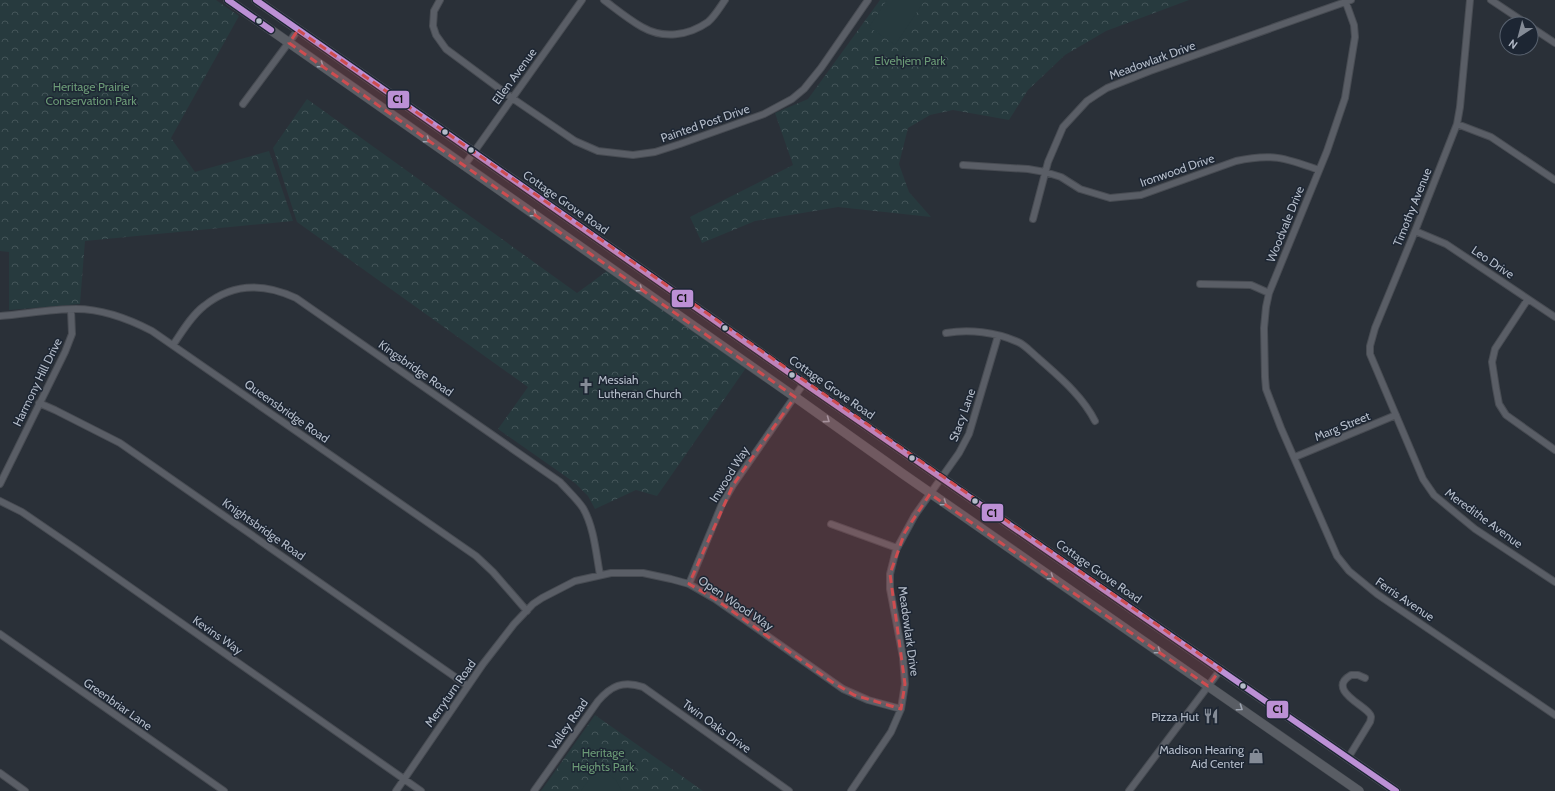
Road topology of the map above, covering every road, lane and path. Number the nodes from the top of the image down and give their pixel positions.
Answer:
1 (228, 0) edge
2 (256, 0) edge
3 (440, 0) edge
4 (582, 0) edge
5 (604, 0) edge
6 (725, 0) edge
7 (868, 0) edge
8 (1470, 0) edge
9 (1491, 0) edge
10 (1347, 1) edge
11 (1515, 16) edge
12 (298, 30) junction
13 (1539, 32) edge
14 (289, 43) junction
15 (1555, 43) edge
16 (512, 98) junction
17 (243, 104) dead end
18 (1457, 124) junction
19 (474, 152) junction
20 (963, 165) dead end
21 (464, 166) junction
22 (1319, 170) junction
23 (1045, 172) junction
24 (1555, 180) edge
25 (1033, 219) dead end
26 (1415, 231) junction
27 (1200, 284) dead end
28 (1269, 293) junction
29 (1528, 299) junction
30 (71, 310) junction
31 (0, 316) edge
32 (1555, 317) edge
33 (946, 333) dead end
34 (998, 336) junction
35 (174, 345) junction
36 (804, 384) junction
37 (795, 397) junction
38 (39, 403) junction
39 (1396, 415) junction
40 (1095, 420) dead end
41 (1555, 450) edge
42 (1295, 457) junction
43 (942, 478) junction
44 (0, 484) edge
45 (930, 494) junction
46 (0, 501) edge
47 (831, 524) dead end
48 (897, 548) junction
49 (600, 575) junction
50 (1555, 582) edge
51 (689, 584) junction
52 (527, 611) junction
53 (0, 634) edge
54 (1221, 670) junction
55 (1365, 678) dead end
56 (630, 684) joint
57 (468, 686) junction
58 (1208, 686) junction
59 (901, 709) junction
60 (1555, 715) edge
61 (1348, 758) junction
62 (0, 773) edge
63 (404, 780) junction
64 (25, 791) edge
65 (224, 791) edge
66 (396, 791) edge
67 (421, 791) edge
68 (534, 791) edge
69 (789, 791) edge
70 (851, 791) edge
71 (1129, 791) edge
72 (1359, 791) edge
73 (1396, 791) edge

1 - 14 main road
2 - 12 main road, Cottage Grove Road
3 - 16 street, Painted Post Drive
4 - 16 street, Ellen Avenue
5 - 6 street
7 - 16 street, Painted Post Drive
8 - 18 street, Timothy Avenue
9 - 11 street
10 - 22 street, Woodvale Drive
10 - 23 street, Meadowlark Drive
12 - 14 street
12 - 19 main road, Cottage Grove Road
13 - 15 street
14 - 17 street
14 -> 21 main road
16 - 19 street, Ellen Avenue
18 - 24 street
18 - 26 street, Timothy Avenue
19 - 21 street, Ellen Avenue
19 - 36 main road, Cottage Grove Road
20 - 23 street, Ironwood Drive
21 -> 37 main road
22 - 23 street, Ironwood Drive
22 - 28 street, Woodvale Drive
23 - 25 street, Meadowlark Drive
26 - 29 street, Leo Drive
26 - 39 street, Timothy Avenue
27 - 28 street
28 - 42 street, Woodvale Drive
29 - 32 street, Leo Drive
29 - 41 street
30 - 31 street, Queensbridge Road
30 - 35 street, Queensbridge Road
30 - 38 street, Harmony Hill Drive
33 - 34 street
34 - 40 street
34 - 43 street, Stacy Lane
35 - 49 street, Kingsbridge Road
35 - 52 street, Queensbridge Road
36 - 37 street, Inwood Way
36 - 43 main road, Cottage Grove Road
37 -> 45 main road
37 - 51 street, Inwood Way
38 - 44 street, Harmony Hill Drive
38 - 57 street, Knightsbridge Road
39 - 42 street, Marg Street
39 - 50 street, Meredithe Avenue
42 - 60 street, Ferris Avenue
43 - 45 street, Stacy Lane
43 - 54 main road, Cottage Grove Road
45 - 48 street, Meadowlark Drive
45 -> 58 main road
46 - 63 street, Kevins Way
47 - 48 street
48 - 59 street, Meadowlark Drive
49 - 51 street, Open Wood Way
49 - 52 street, Open Wood Way
51 - 59 street, Open Wood Way
52 - 57 street, Merryturn Road
53 - 65 street, Greenbriar Lane
54 - 58 street
54 - 61 main road, Cottage Grove Road
55 - 61 street
56 - 68 street, Valley Road
56 - 69 street, Twin Oaks Drive
57 - 63 street, Merryturn Road
58 - 71 street
58 -> 72 main road
59 - 70 street, Meadowlark Drive
61 - 73 main road, Cottage Grove Road
62 - 64 street
63 - 66 street, Merryturn Road
63 - 67 street, Kevins Way

